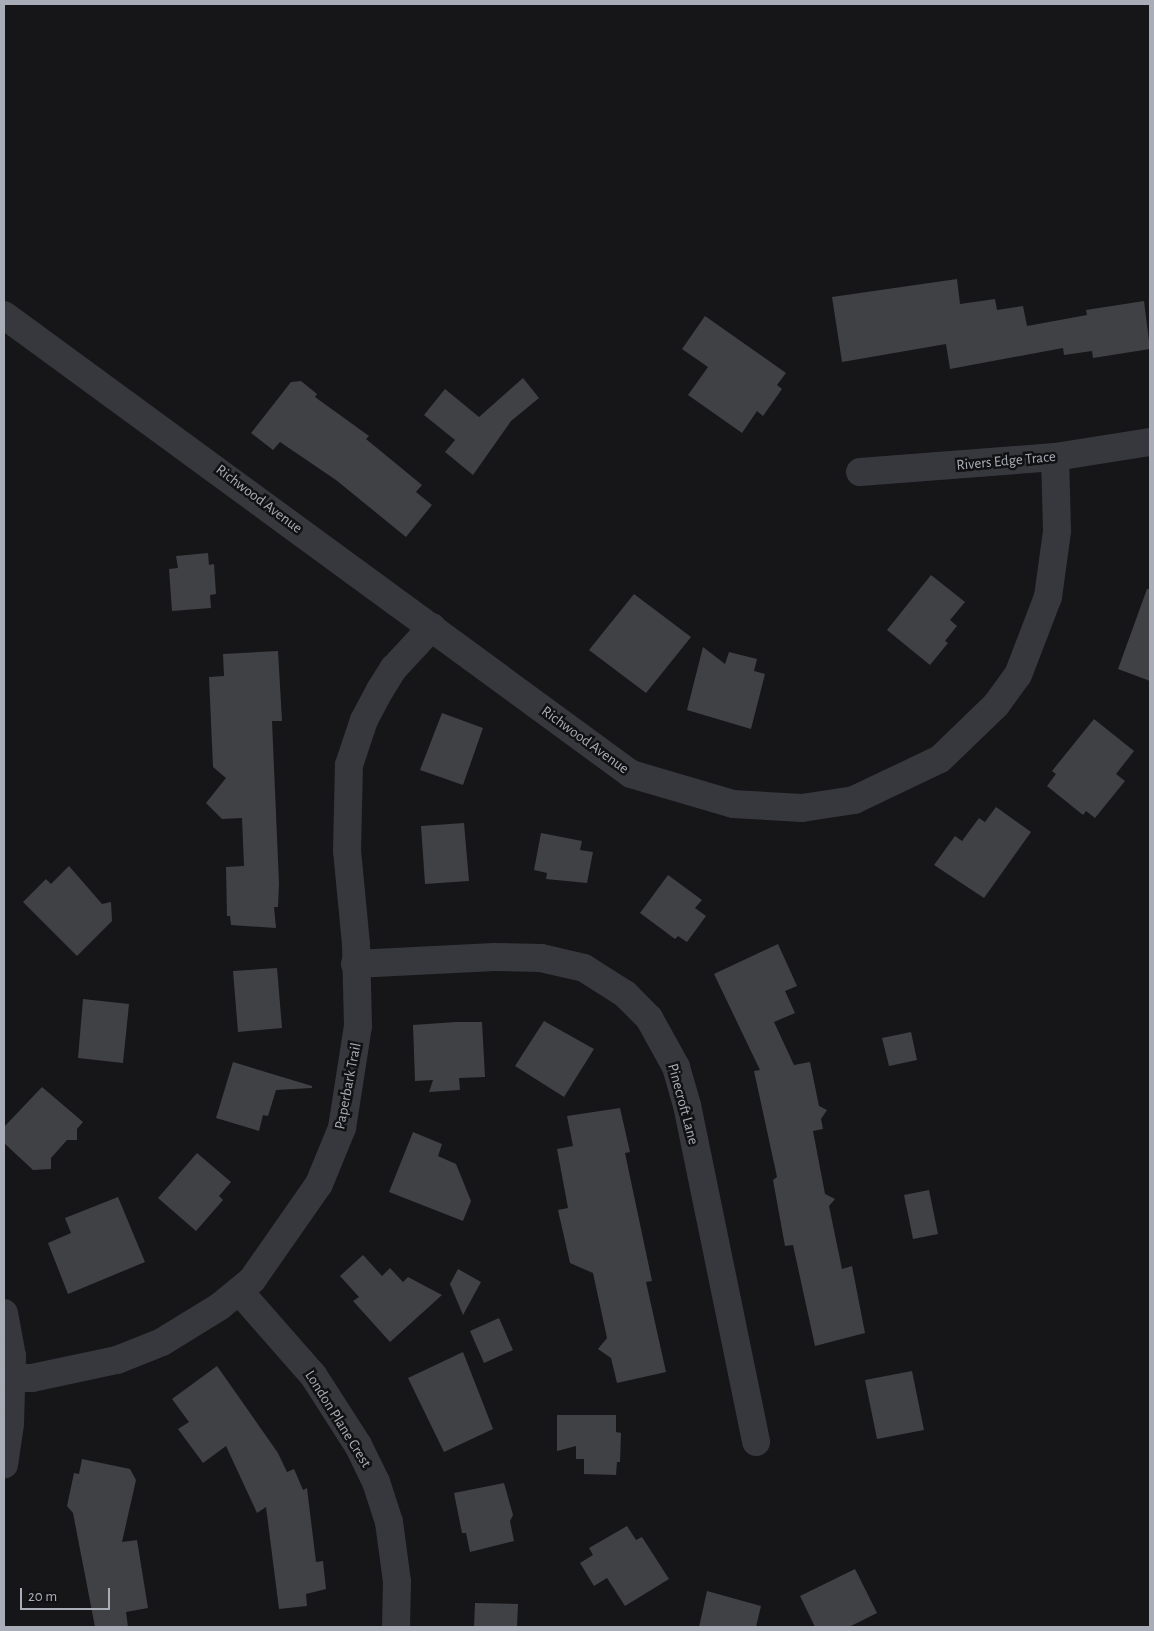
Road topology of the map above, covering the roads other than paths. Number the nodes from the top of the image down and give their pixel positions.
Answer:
1 (4, 315) edge
2 (1150, 442) edge
3 (1055, 458) junction
4 (860, 472) dead end
5 (432, 627) junction
6 (355, 964) junction
7 (240, 1292) junction
8 (4, 1313) edge
9 (11, 1378) junction
10 (756, 1442) dead end
11 (4, 1465) edge
12 (396, 1627) edge

1 - 5 street, Richwood Avenue
2 - 3 street, Rivers Edge Trace
3 - 4 street, Rivers Edge Trace
3 - 5 street, Richwood Avenue
5 - 6 street, Paperbark Trail
6 - 7 street, Paperbark Trail
6 - 10 street, Pinecroft Lane
7 - 9 street, Paperbark Trail
7 - 12 street, London Plane Crest
8 - 9 street
9 - 11 street

